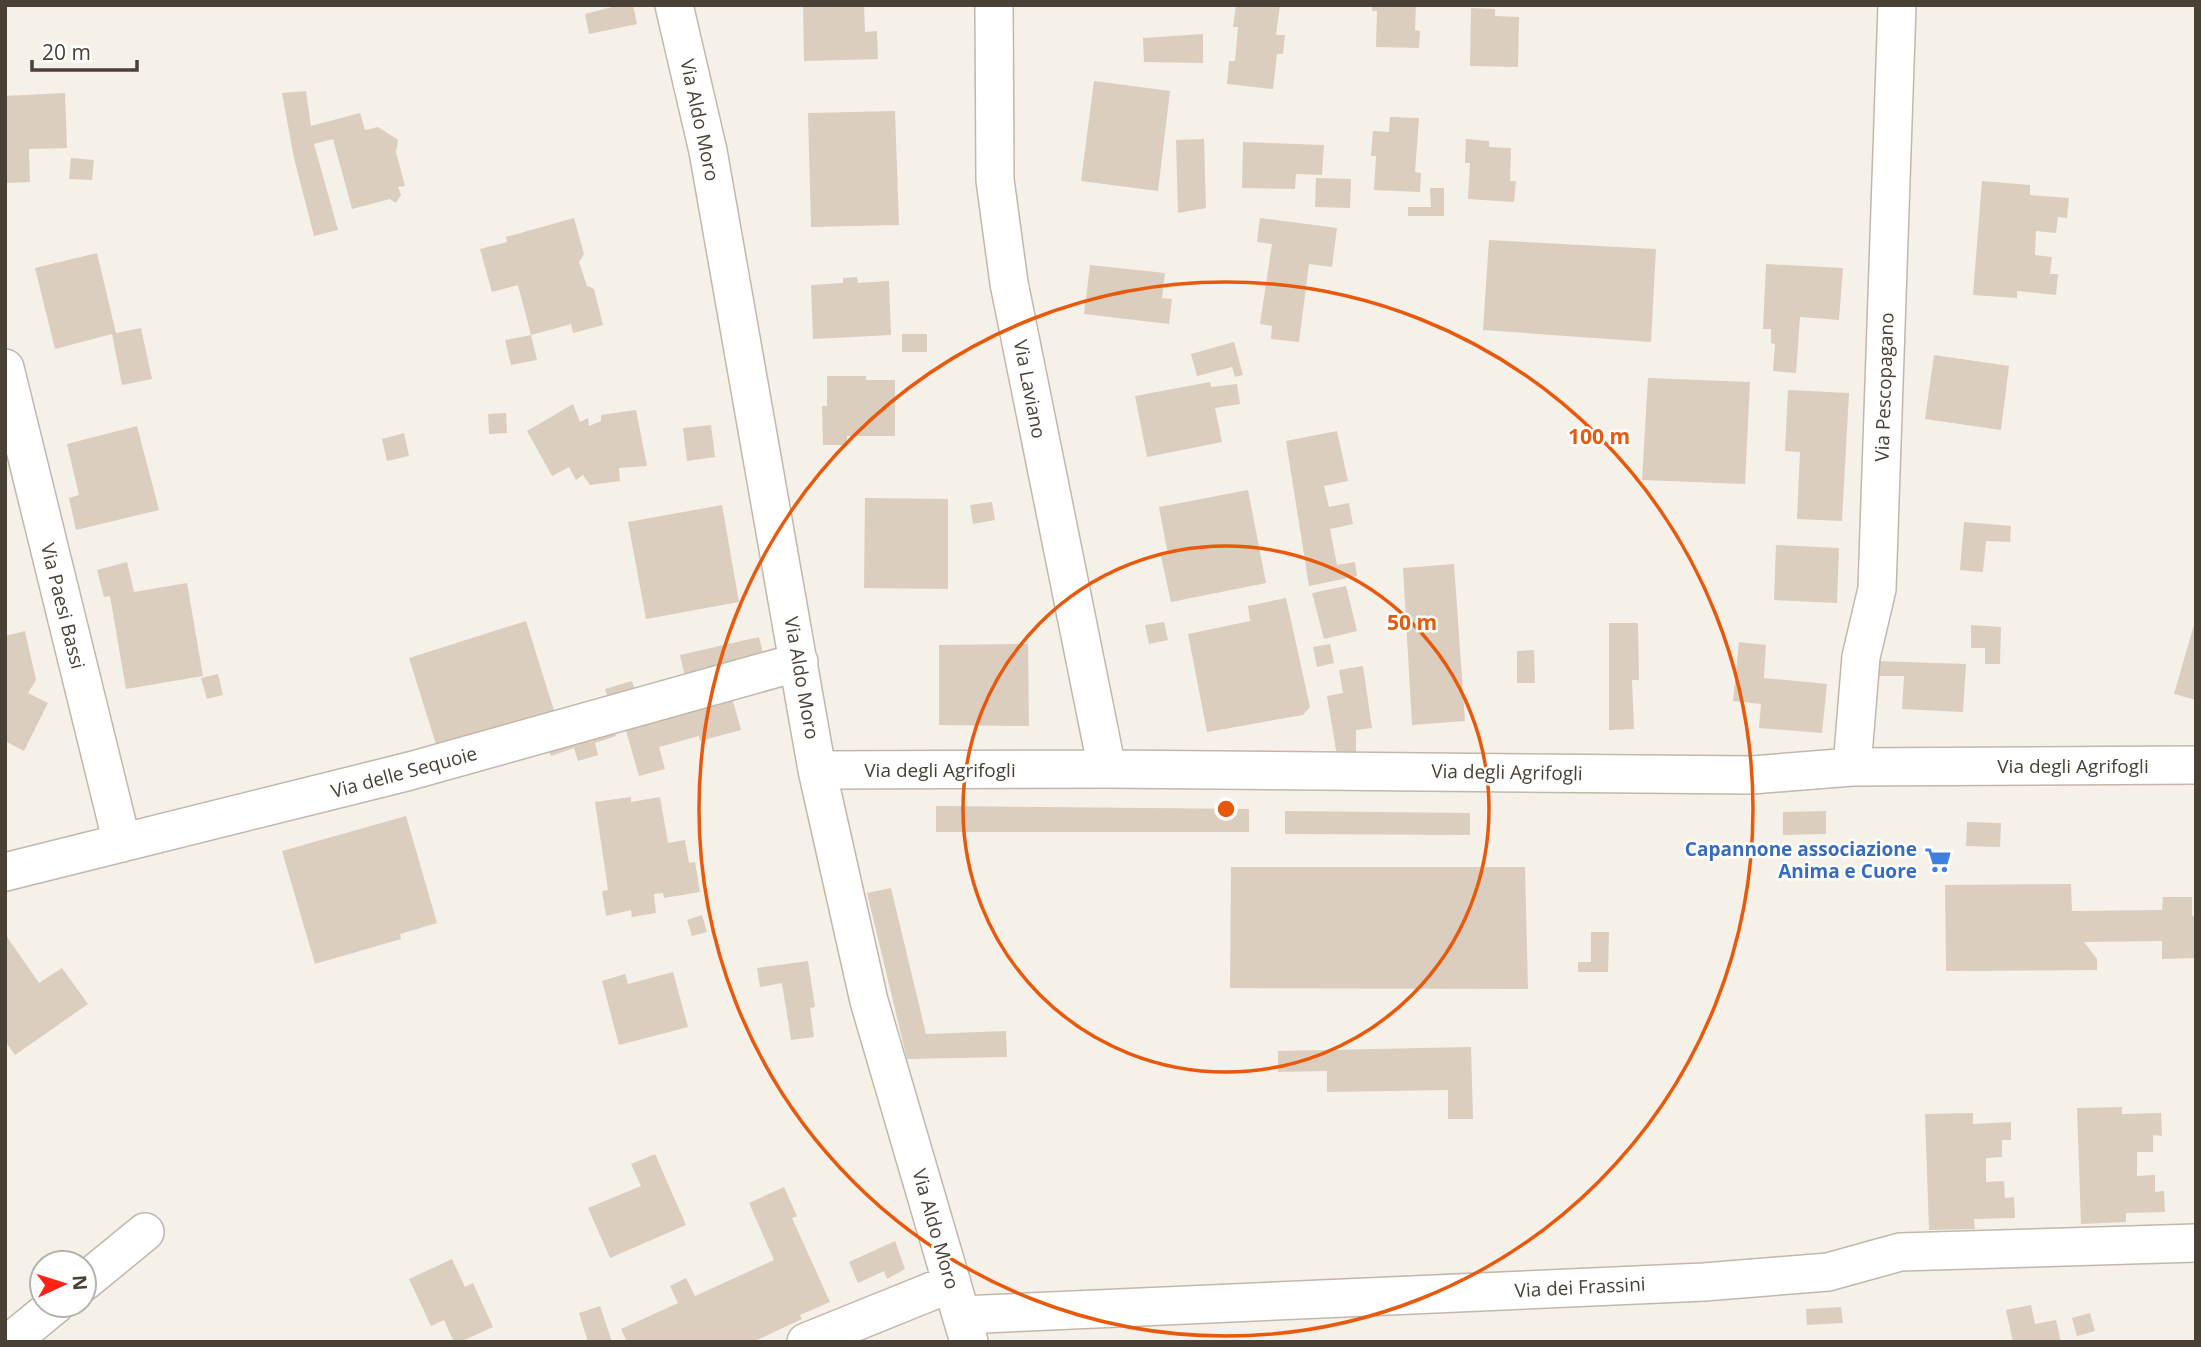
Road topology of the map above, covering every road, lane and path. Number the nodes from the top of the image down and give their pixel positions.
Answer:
1 (674, 5) edge
2 (994, 5) edge
3 (1897, 5) edge
4 (5, 368) edge
5 (799, 662) junction
6 (2196, 765) edge
7 (1852, 767) junction
8 (1107, 769) junction
9 (817, 771) junction
10 (122, 843) junction
11 (5, 872) edge
12 (145, 1232) dead end
13 (2196, 1242) edge
14 (98, 1271) edge
15 (961, 1313) edge
16 (38, 1319) edge
17 (10, 1342) edge
18 (806, 1342) edge

1 - 5 street, Via Aldo Moro
2 - 8 street, Via Laviano
3 - 7 street, Via Pescopagano
4 - 10 street, Via Paesi Bassi
5 - 9 street, Via Aldo Moro
5 - 10 street, Via delle Sequoie
6 - 7 street, Via degli Agrifogli
7 - 8 street, Via degli Agrifogli
8 - 9 street, Via degli Agrifogli
9 - 15 street, Via Aldo Moro
10 - 11 street, Via delle Sequoie
12 - 14 street
13 - 15 street, Via dei Frassini
15 - 18 street, Via dei Frassini
16 - 17 street

